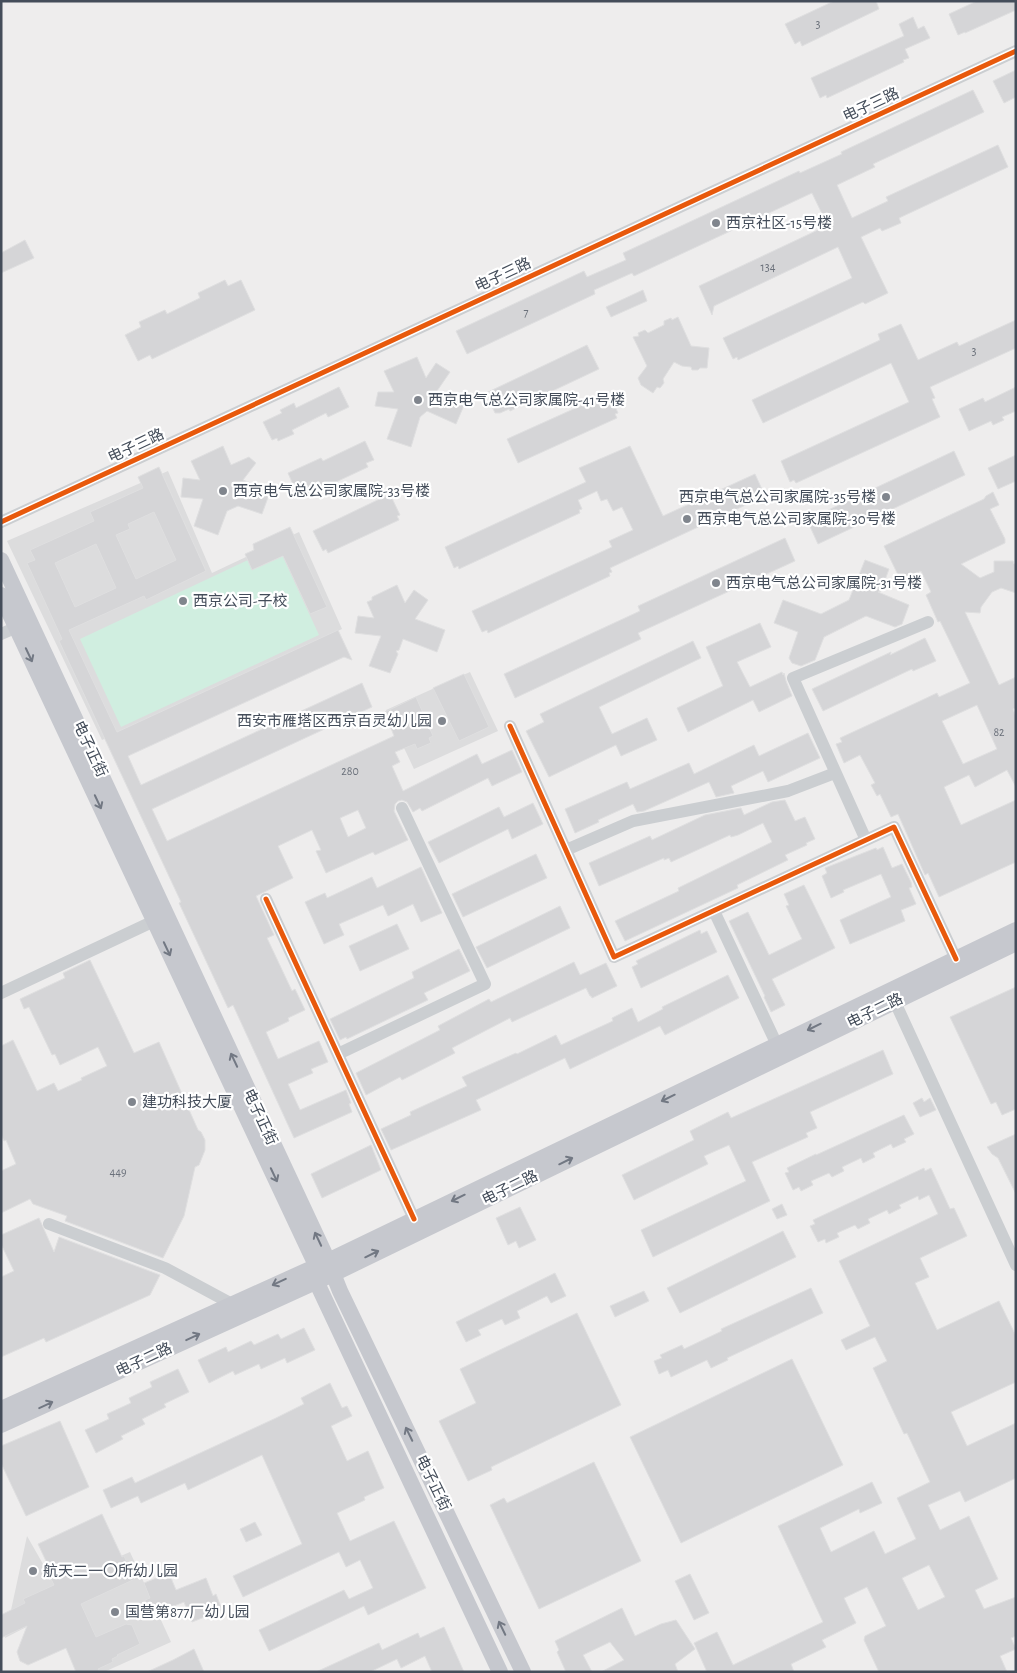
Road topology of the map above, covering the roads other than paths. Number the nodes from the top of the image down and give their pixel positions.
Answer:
1 (1016, 51) edge
2 (1, 522) edge
3 (1, 560) edge
4 (1, 594) edge
5 (928, 622) dead end
6 (17, 627) junction
7 (1, 634) edge
8 (510, 726) dead end
9 (836, 773) junction
10 (402, 808) dead end
11 (866, 840) junction
12 (566, 850) junction
13 (266, 899) dead end
14 (714, 911) junction
15 (154, 921) junction
16 (1016, 930) edge
17 (1016, 944) edge
18 (956, 959) junction
19 (1, 993) edge
20 (895, 1002) junction
21 (778, 1045) junction
22 (338, 1054) junction
23 (414, 1219) junction
24 (49, 1224) dead end
25 (1016, 1265) edge
26 (323, 1270) junction
27 (232, 1304) junction
28 (1, 1409) edge
29 (1, 1425) edge
30 (500, 1672) edge
31 (523, 1672) edge

1 - 2 street, 电子三路
26 -> 3 main road, 电子正街
4 - 6 main road, 电子正街
5 - 9 street
6 - 7 street
6 -> 15 main road, 电子正街
8 - 12 street
9 - 11 street
9 - 12 street
10 - 22 street
11 - 14 street
11 - 18 street
12 - 14 street
13 - 22 street
14 - 21 street
15 - 19 street
15 -> 26 main road, 电子正街
16 - 18 main road, 电子二路
17 - 20 main road, 电子二路
18 -> 21 main road, 电子二路
20 - 25 street
26 -> 20 main road, 电子二路
21 -> 23 main road, 电子二路
22 - 23 street
23 - 26 main road, 电子二路
24 - 27 street
26 -> 27 main road, 电子二路
29 -> 26 main road, 电子二路
26 - 30 main road, 电子正街
31 -> 26 main road, 电子正街
27 - 28 main road, 电子二路

